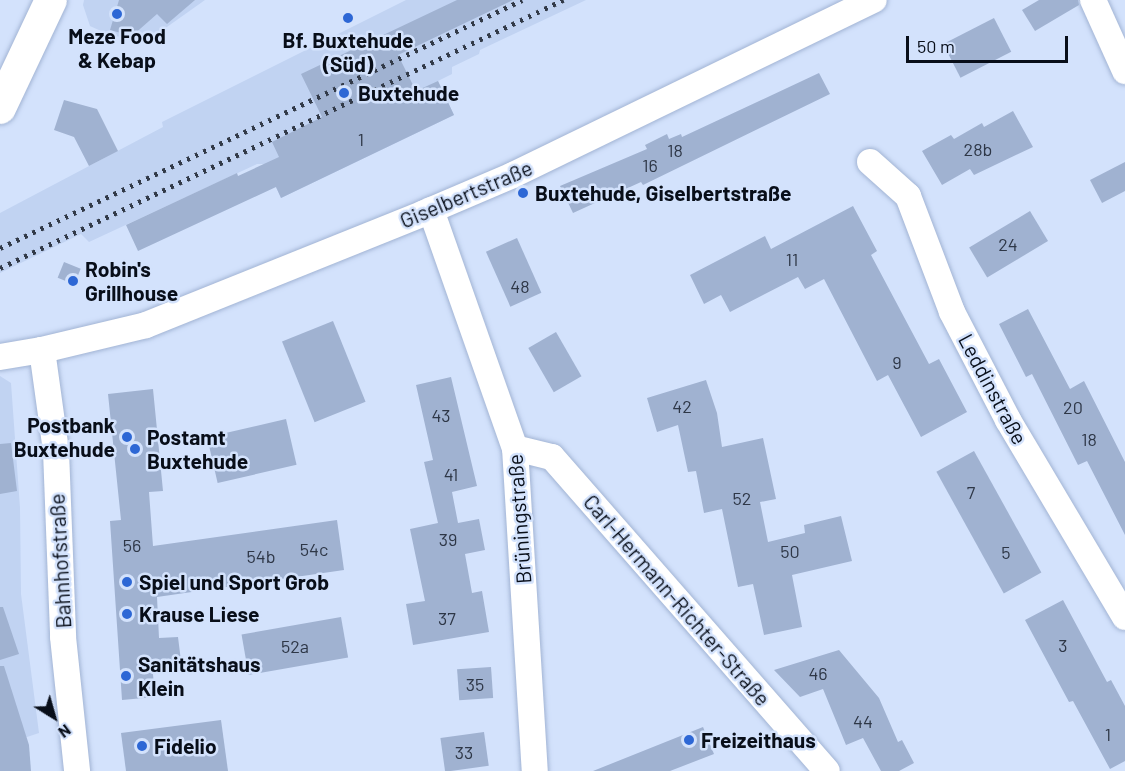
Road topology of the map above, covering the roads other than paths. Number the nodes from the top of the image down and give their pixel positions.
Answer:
1 (51, 0) edge
2 (874, 0) edge
3 (1093, 0) edge
4 (23, 55) junction
5 (1125, 71) edge
6 (0, 80) edge
7 (0, 108) edge
8 (870, 162) dead end
9 (431, 210) junction
10 (42, 350) junction
11 (0, 357) edge
12 (515, 448) junction
13 (1125, 617) edge
14 (77, 771) edge
15 (535, 771) edge
16 (827, 771) edge

1 - 4 street
2 - 9 street, Giselbertstraße
3 - 5 street
4 - 6 street
4 - 7 street
8 - 13 street, Leddinstraße
9 - 10 street, Giselbertstraße
9 - 12 street, Brüningstraße
10 - 11 street, Giselbertstraße
10 - 14 street, Bahnhofstraße
12 - 15 street, Brüningstraße
12 - 16 street, Carl-Hermann-Richter-Straße

